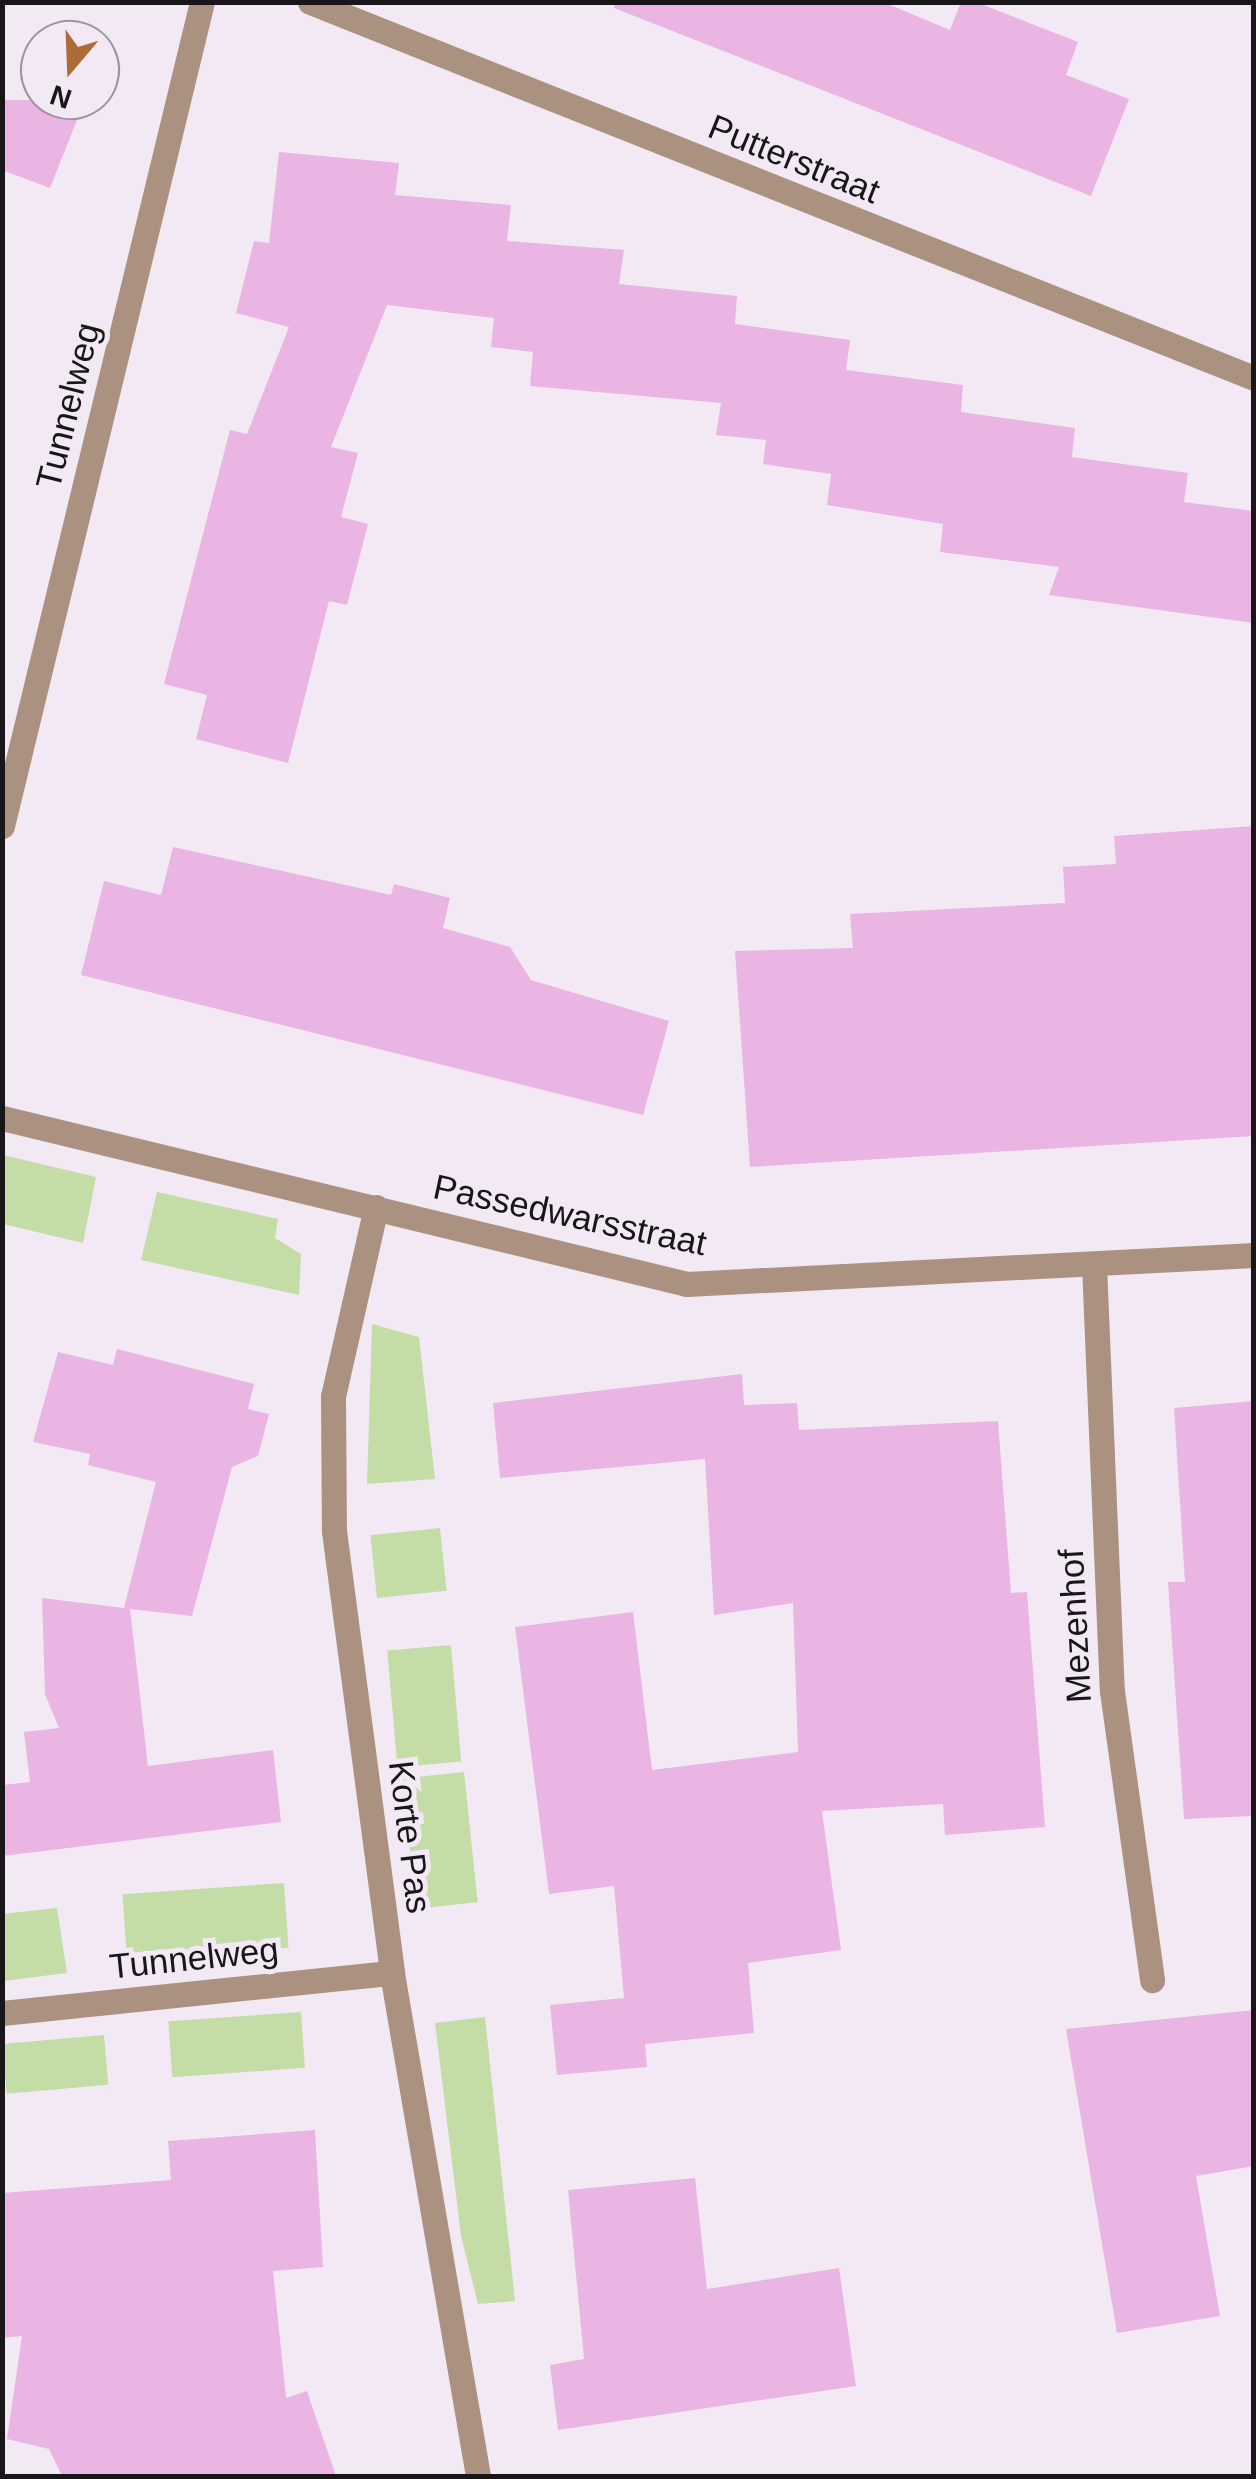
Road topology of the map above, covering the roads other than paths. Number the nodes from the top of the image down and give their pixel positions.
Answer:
1 (202, 2) edge
2 (310, 2) edge
3 (1254, 378) edge
4 (2, 826) edge
5 (2, 1118) edge
6 (376, 1207) junction
7 (1254, 1255) edge
8 (1094, 1265) junction
9 (392, 1973) junction
10 (1152, 1980) dead end
11 (2, 2013) edge
12 (478, 2476) edge

1 - 4 street, Tunnelweg
2 - 3 street, Putterstraat
5 - 6 street, Passedwarsstraat
6 - 8 street, Passedwarsstraat
6 - 9 street, Korte Pas
7 - 8 street, Passedwarsstraat
8 - 10 street, Mezenhof
9 - 11 street, Tunnelweg
9 - 12 street, Korte Pas

